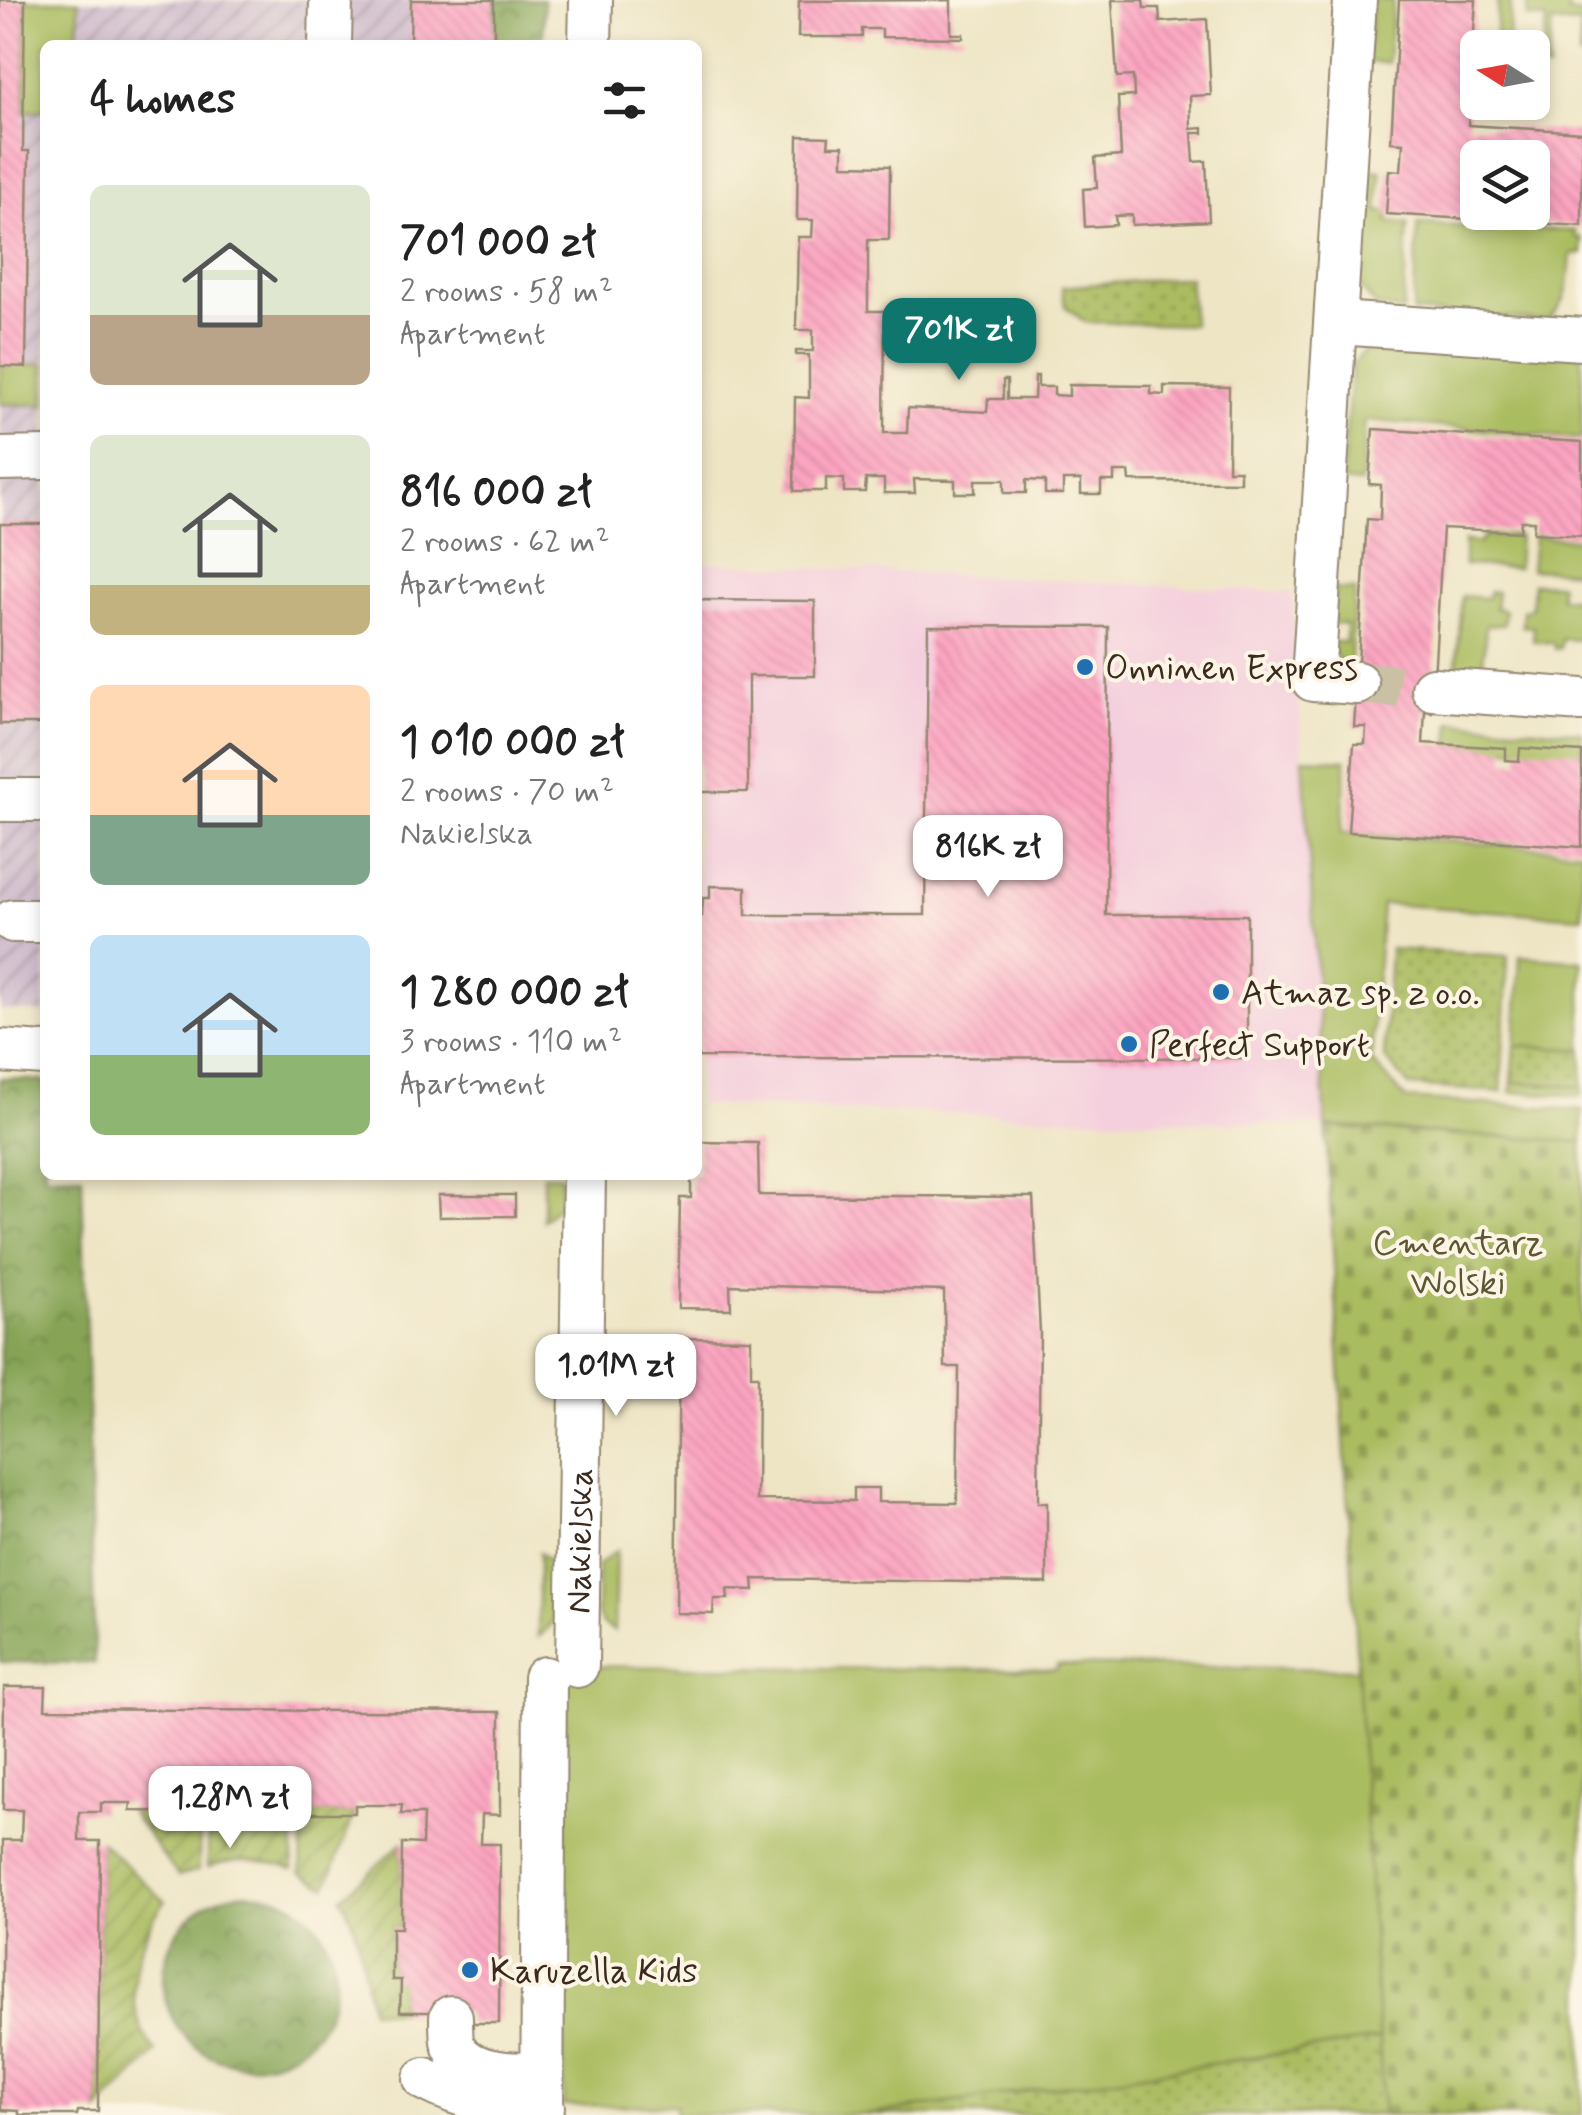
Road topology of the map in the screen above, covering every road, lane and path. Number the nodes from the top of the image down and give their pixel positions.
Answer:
1 (331, 0) edge
2 (591, 0) edge
3 (1356, 0) edge
4 (330, 40) edge
5 (590, 40) edge
6 (1336, 323) junction
7 (1582, 339) edge
8 (40, 458) edge
9 (0, 459) edge
10 (1357, 683) tunnel mouth
11 (1433, 688) tunnel mouth
12 (1582, 700) edge
13 (0, 800) edge
14 (40, 800) edge
15 (0, 1051) edge
16 (40, 1054) edge
17 (584, 1180) edge
18 (451, 2017) dead end
19 (426, 2080) dead end
20 (542, 2098) edge

1 - 4 street
2 - 5 street
3 - 6 street
6 - 7 street
6 - 10 street
8 - 9 street
11 - 12 street
13 - 14 street
15 - 16 street
17 - 20 street, Nakielska
18 - 20 street
19 - 20 street

